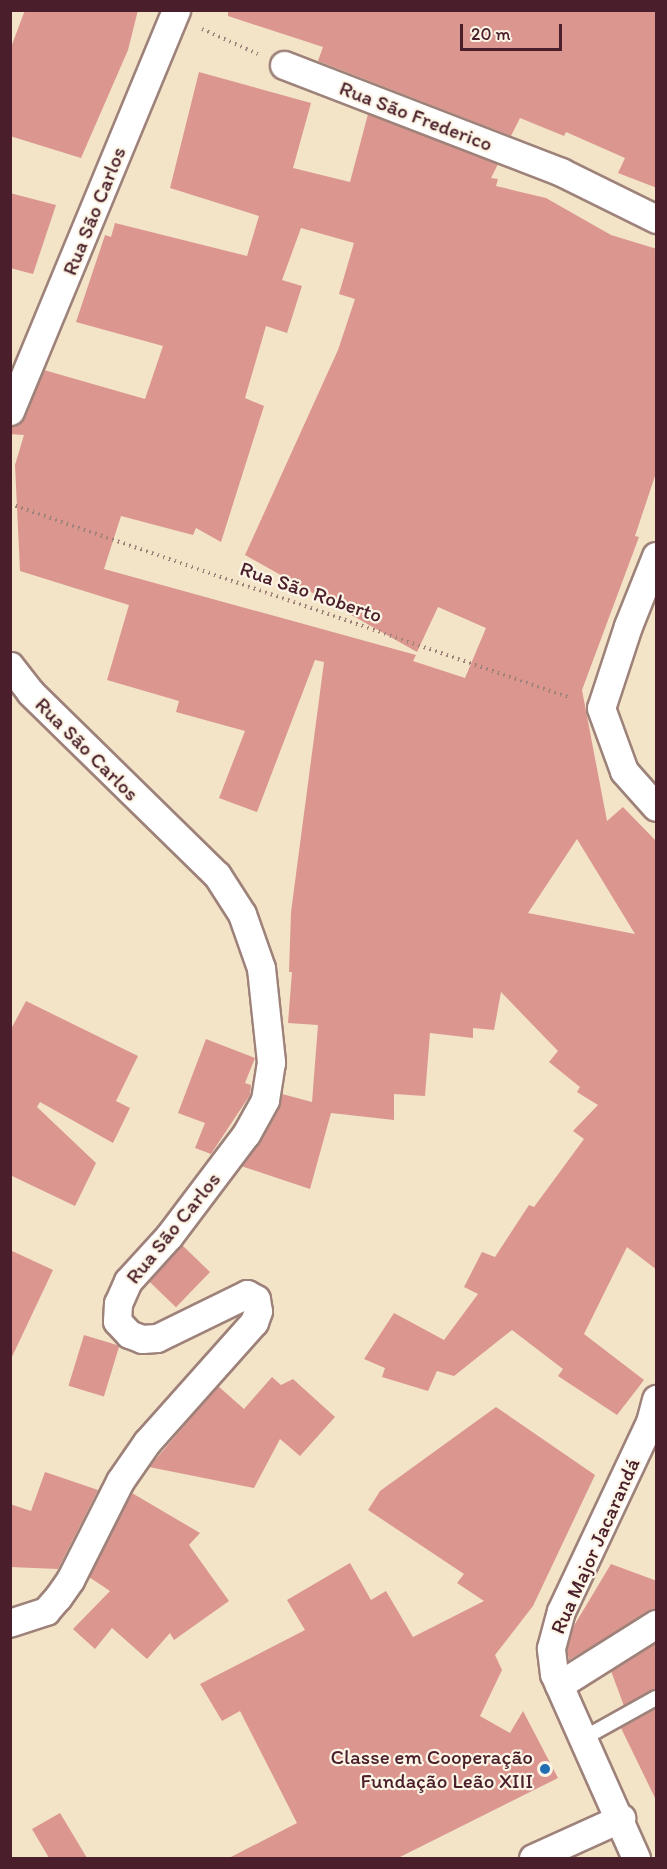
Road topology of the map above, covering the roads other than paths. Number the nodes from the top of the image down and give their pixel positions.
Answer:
1 (175, 14) edge
2 (284, 64) road end
3 (657, 219) edge
4 (10, 411) edge
5 (657, 556) edge
6 (10, 666) edge
7 (657, 807) edge
8 (657, 1399) edge
9 (10, 1623) edge
10 (657, 1624) edge
11 (559, 1685) junction
12 (657, 1698) edge
13 (584, 1738) junction
14 (621, 1818) junction
15 (533, 1858) edge
16 (636, 1858) edge

1 - 4 street, Rua São Carlos
2 - 3 street, Rua São Frederico
5 - 7 street
6 - 9 street, Rua São Carlos
8 - 11 street, Rua Major Jacarandá
10 - 11 street
11 - 13 street, Rua Major Jacarandá
12 - 13 lane
13 - 14 street, Rua Major Jacarandá
14 - 15 street
14 - 16 street, Rua Major Jacarandá

